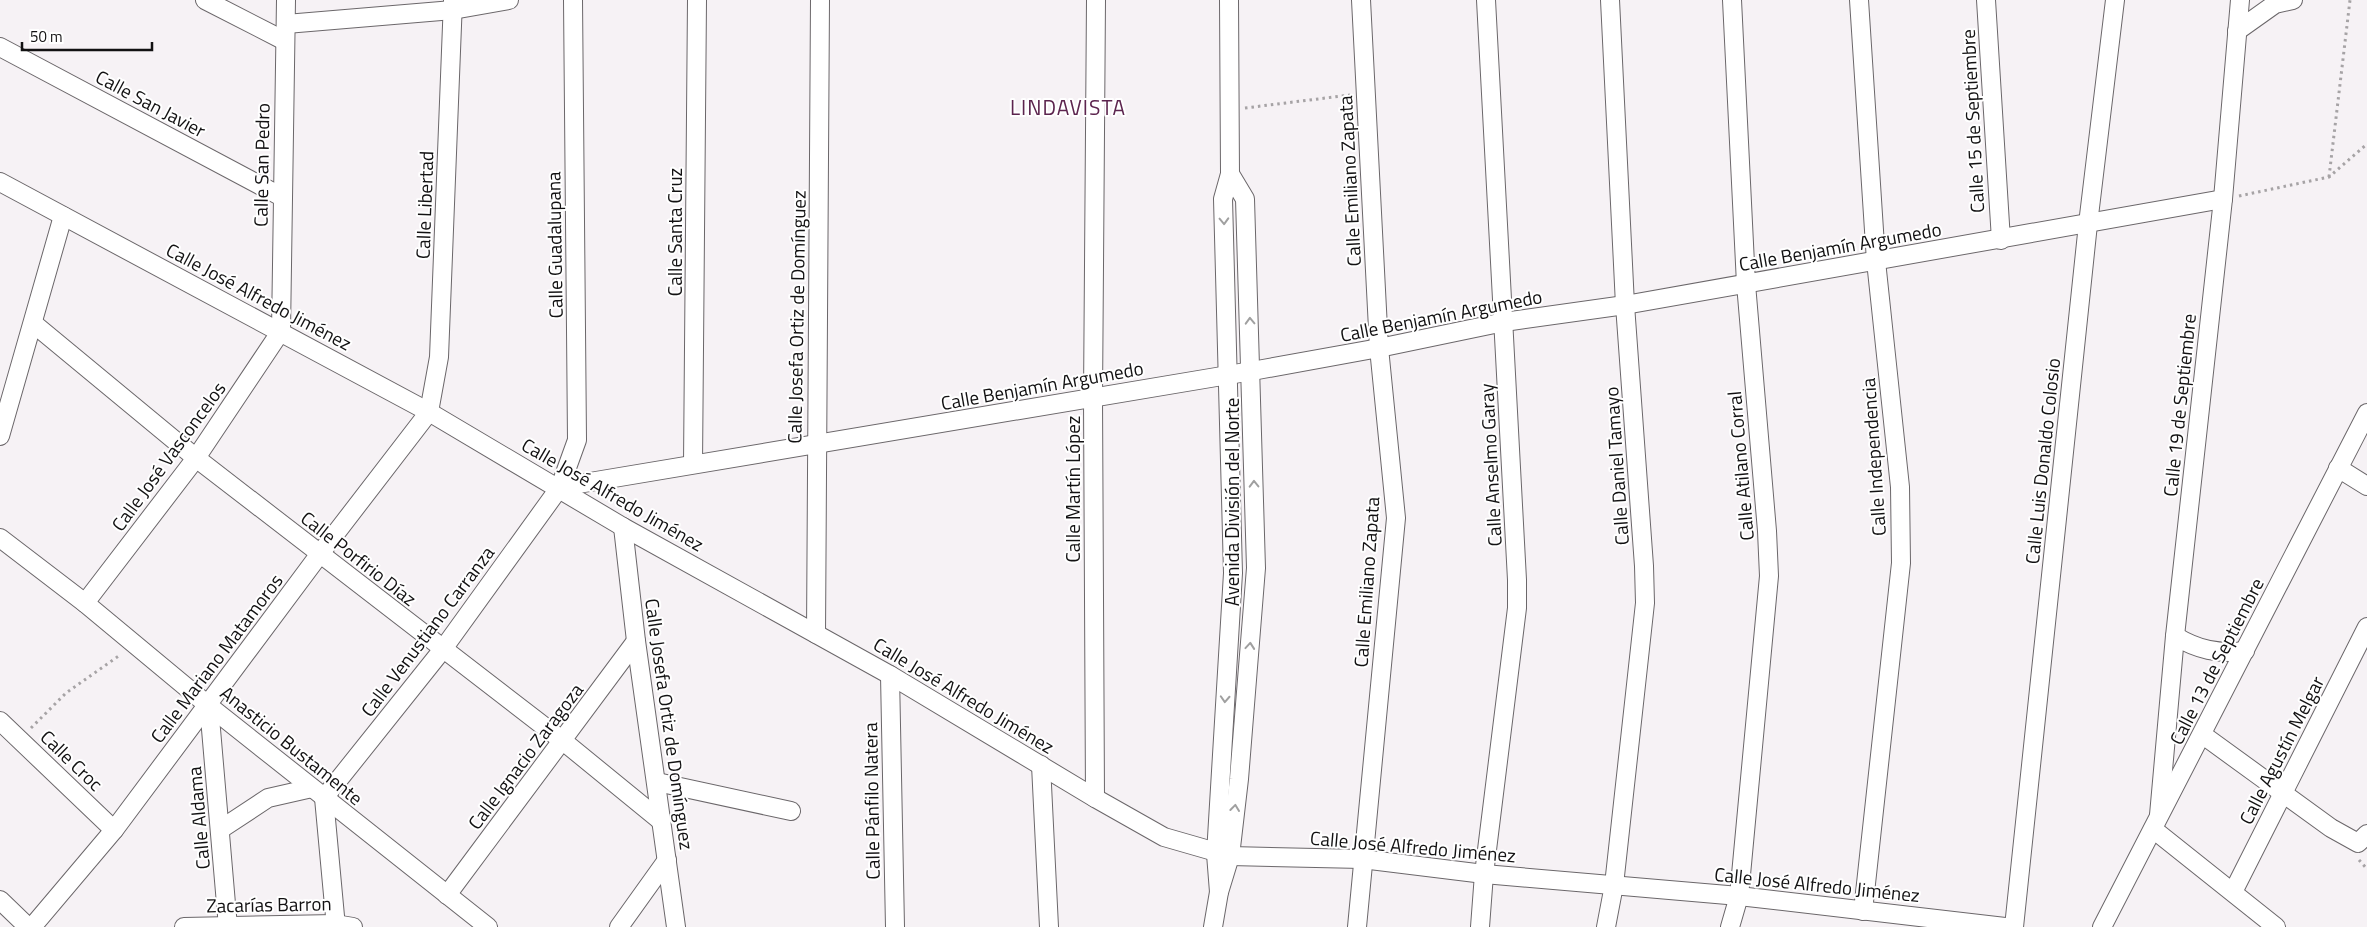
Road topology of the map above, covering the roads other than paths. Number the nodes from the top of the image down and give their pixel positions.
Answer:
1 (205, 0) edge
2 (286, 0) edge
3 (509, 0) edge
4 (573, 0) edge
5 (696, 0) edge
6 (820, 0) edge
7 (1096, 0) edge
8 (1229, 0) edge
9 (1361, 0) edge
10 (1486, 0) edge
11 (1610, 0) edge
12 (1732, 0) edge
13 (1859, 0) edge
14 (1986, 0) edge
15 (2115, 0) edge
16 (2240, 0) edge
17 (2292, 0) edge
18 (453, 5) edge
19 (2237, 31) junction
20 (285, 33) junction
21 (0, 47) edge
22 (1230, 174) junction
23 (0, 182) edge
24 (282, 197) junction
25 (2223, 199) junction
26 (63, 216) junction
27 (2088, 224) junction
28 (2001, 240) junction
29 (1876, 261) junction
30 (1746, 284) junction
31 (1625, 305) junction
32 (1504, 322) junction
33 (34, 324) junction
34 (281, 331) junction
35 (1379, 348) junction
36 (1252, 371) junction
37 (1228, 374) junction
38 (1093, 398) junction
39 (430, 412) junction
40 (2367, 413) edge
41 (0, 436) edge
42 (816, 446) junction
43 (196, 458) junction
44 (693, 464) junction
45 (2338, 468) junction
46 (2367, 486) edge
47 (560, 488) junction
48 (623, 527) junction
49 (0, 538) edge
50 (319, 555) junction
51 (85, 603) junction
52 (2367, 627) edge
53 (816, 634) junction
54 (2175, 636) junction
55 (636, 641) junction
56 (443, 649) junction
57 (2245, 651) junction
58 (890, 675) junction
59 (209, 706) junction
60 (0, 721) edge
61 (2203, 735) junction
62 (563, 741) junction
63 (1040, 765) junction
64 (657, 782) junction
65 (318, 793) junction
66 (2284, 794) junction
67 (1095, 798) junction
68 (791, 811) dead end
69 (661, 821) junction
70 (2156, 822) junction
71 (114, 830) junction
72 (221, 830) junction
73 (2367, 834) edge
74 (1223, 855) junction
75 (1362, 859) junction
76 (667, 860) junction
77 (1484, 874) junction
78 (1614, 885) junction
79 (2233, 892) junction
80 (447, 896) junction
81 (1739, 896) junction
82 (0, 900) edge
83 (1863, 911) junction
84 (336, 925) edge
85 (228, 926) edge
86 (30, 927) edge
87 (184, 927) edge
88 (353, 927) edge
89 (488, 927) edge
90 (619, 927) edge
91 (676, 927) edge
92 (895, 927) edge
93 (1049, 927) edge
94 (1213, 927) edge
95 (1357, 927) edge
96 (1480, 927) edge
97 (1606, 927) edge
98 (1730, 927) edge
99 (2005, 927) edge
100 (2014, 927) edge
101 (2102, 927) edge
102 (2276, 927) edge

1 - 20 street
2 - 20 street, Calle San Pedro
3 - 18 street
4 - 47 street, Calle Guadalupana
5 - 44 street, Calle Santa Cruz
6 - 42 street, Calle Josefa Ortiz de Domínguez
7 - 38 street, Calle Martín López
8 - 22 street, Avenida División del Norte
9 - 35 street, Calle Emiliano Zapata
10 - 32 street, Calle Anselmo Garay
11 - 31 street, Calle Daniel Tamayo
12 - 30 street, Calle Atilano Corral
13 - 29 street, Calle Independencia
14 - 28 street, Calle 15 de Septiembre
15 - 27 street, Calle Luis Donaldo Colosio
16 - 19 street, Calle 19 de Septiembre
17 - 19 street
18 - 20 street
18 - 39 street, Calle Libertad
19 - 25 street, Calle 19 de Septiembre
20 - 24 street, Calle San Pedro
21 - 24 street, Calle San Javier
36 -> 22 street, Avenida División del Norte
22 -> 37 street, Avenida División del Norte
23 - 26 street, Calle José Alfredo Jiménez
24 - 34 street, Calle San Pedro
25 - 27 street, Calle Benjamín Argumedo
25 - 54 street, Calle 19 de Septiembre
26 - 33 street
26 - 34 street, Calle José Alfredo Jiménez
27 - 28 street, Calle Benjamín Argumedo
27 - 100 street, Calle Luis Donaldo Colosio
28 - 29 street, Calle Benjamín Argumedo
29 - 30 street, Calle Benjamín Argumedo
29 - 83 street, Calle Independencia
30 - 31 street, Calle Benjamín Argumedo
30 - 81 street, Calle Atilano Corral
31 - 32 street, Calle Benjamín Argumedo
31 - 78 street, Calle Daniel Tamayo
32 - 35 street, Calle Benjamín Argumedo
32 - 77 street, Calle Anselmo Garay
33 - 41 street
33 - 43 street, Calle Porfirio Díaz
34 - 39 street, Calle José Alfredo Jiménez
34 - 43 street, Calle José Vasconcelos
35 - 36 street, Calle Benjamín Argumedo
35 - 75 street, Calle Emiliano Zapata
36 - 37 street, Calle Benjamín Argumedo
74 -> 36 street, Avenida División del Norte
37 - 38 street, Calle Benjamín Argumedo
37 -> 74 street, Avenida División del Norte
38 - 42 street, Calle Benjamín Argumedo
38 - 67 street, Calle Martín López
39 - 47 street, Calle José Alfredo Jiménez
39 - 50 street, Calle Mariano Matamoros
40 - 45 street, Calle 13 de Septiembre
42 - 44 street, Calle Benjamín Argumedo
42 - 53 street, Calle Josefa Ortiz de Domínguez
43 - 50 street, Calle Porfirio Díaz
43 - 51 street, Calle José Vasconcelos
44 - 47 street, Calle Benjamín Argumedo
45 - 46 street
45 - 57 street, Calle 13 de Septiembre
47 - 48 street, Calle José Alfredo Jiménez
47 - 56 street, Calle Venustiano Carranza
48 - 53 street, Calle José Alfredo Jiménez
48 - 55 street, Calle Josefa Ortiz de Domínguez
49 - 51 street, Anasticio Bustamente
50 - 56 street, Calle Porfirio Díaz
50 - 59 street, Calle Mariano Matamoros
51 - 59 street, Anasticio Bustamente
52 - 66 street, Calle Agustín Melgar
53 - 58 street, Calle José Alfredo Jiménez
54 - 57 street
54 - 70 street, Calle 19 de Septiembre
55 - 62 street, Calle Ignacio Zaragoza
55 - 64 street, Calle Josefa Ortiz de Domínguez
56 - 62 street, Calle Porfirio Díaz
56 - 65 street, Calle Venustiano Carranza
57 - 61 street, Calle 13 de Septiembre
58 - 63 street, Calle José Alfredo Jiménez
58 - 92 street, Calle Pánfilo Natera
59 - 65 street, Anasticio Bustamente
59 - 71 street, Calle Mariano Matamoros
59 - 72 street, Calle Aldama
60 - 71 street, Calle Croc
61 - 66 street
61 - 70 street, Calle 13 de Septiembre
62 - 69 street, Calle Porfirio Díaz
62 - 80 street, Calle Ignacio Zaragoza
63 - 67 street, Calle José Alfredo Jiménez
63 - 93 street
64 - 68 street
64 - 69 street, Calle Josefa Ortiz de Domínguez
65 - 72 street
65 - 80 street, Anasticio Bustamente
65 - 84 street
66 - 73 street
66 - 79 street, Calle Agustín Melgar
67 - 74 street, Calle José Alfredo Jiménez
69 - 76 street, Calle Josefa Ortiz de Domínguez
70 - 79 street
70 - 101 street, Calle 13 de Septiembre
71 - 86 street, Calle Mariano Matamoros
72 - 85 street, Calle Aldama
74 - 75 street, Calle José Alfredo Jiménez
74 - 94 street, Avenida División del Norte
75 - 77 street, Calle José Alfredo Jiménez
75 - 95 street, Calle Emiliano Zapata
76 - 90 street
76 - 91 street, Calle Josefa Ortiz de Domínguez
77 - 78 street, Calle José Alfredo Jiménez
77 - 96 street, Calle Anselmo Garay
78 - 81 street, Calle José Alfredo Jiménez
78 - 97 street, Calle Daniel Tamayo
79 - 102 street
80 - 89 street, Anasticio Bustamente
81 - 83 street, Calle José Alfredo Jiménez
81 - 98 street, Calle Atilano Corral
82 - 86 street
83 - 99 street, Calle José Alfredo Jiménez
84 - 85 street, Zacarías Barron
84 - 88 street, Zacarías Barron
85 - 87 street, Zacarías Barron

